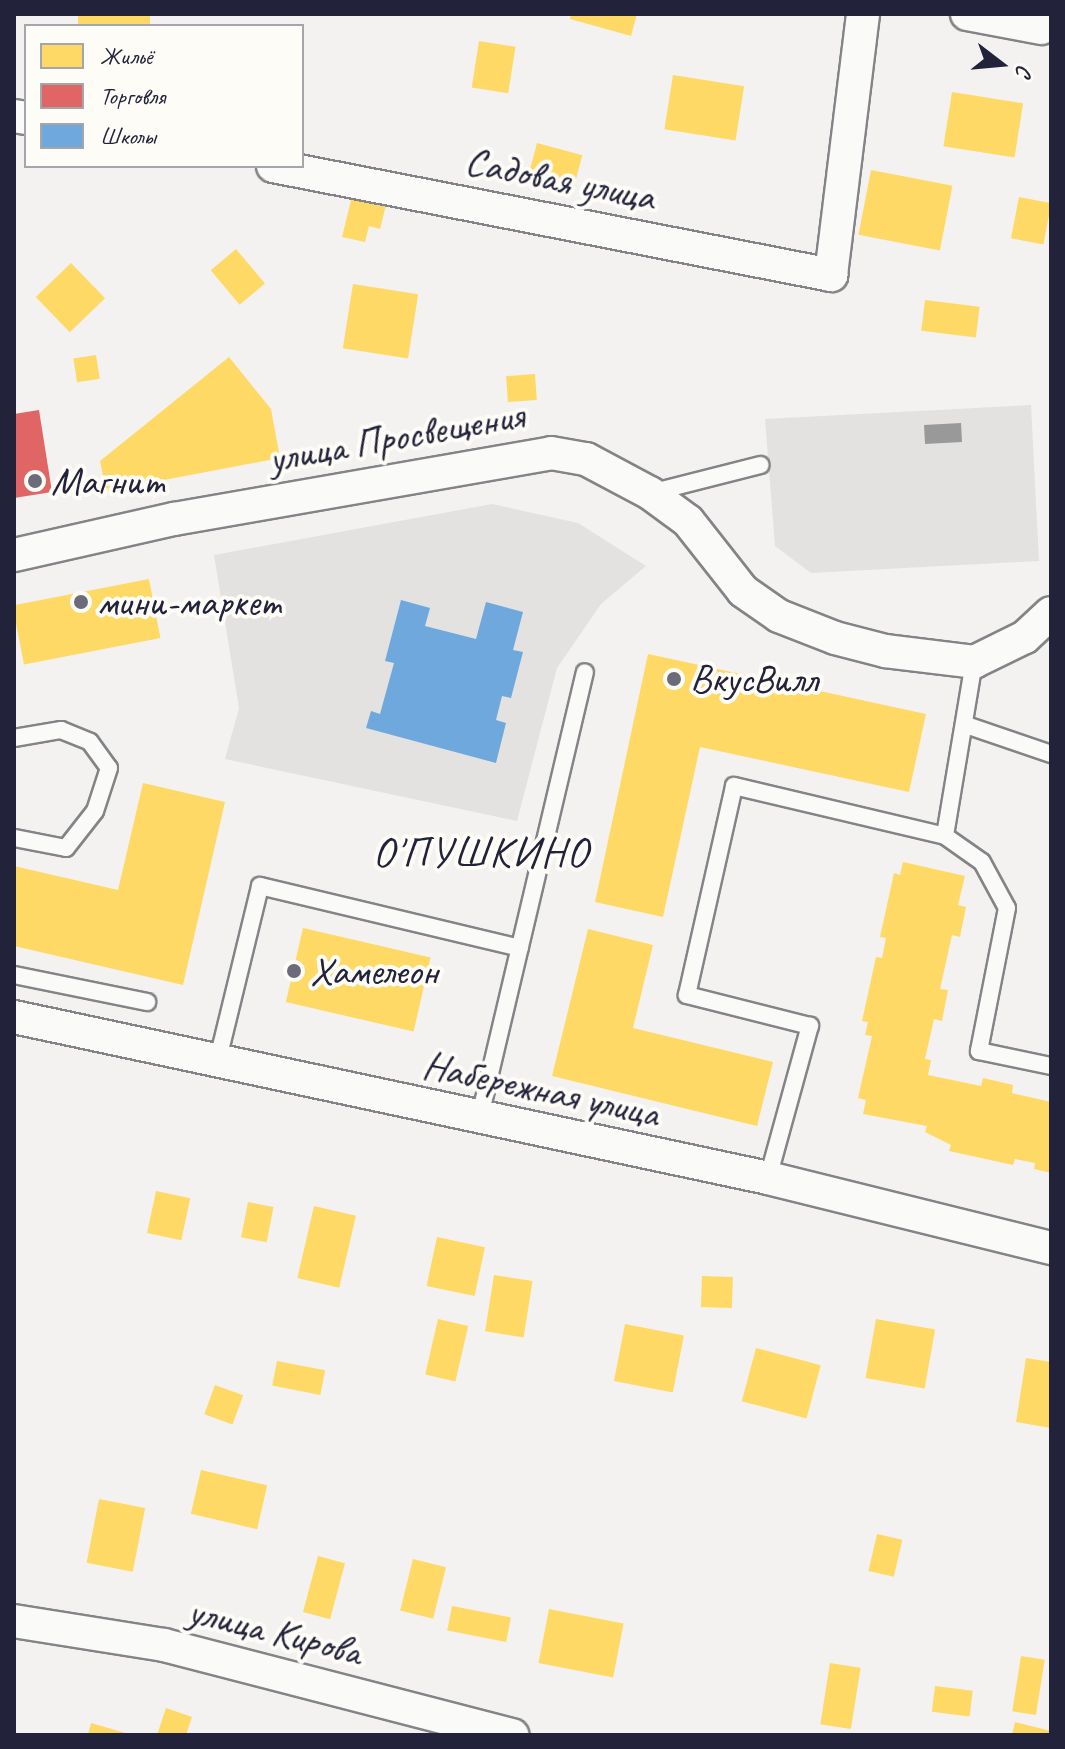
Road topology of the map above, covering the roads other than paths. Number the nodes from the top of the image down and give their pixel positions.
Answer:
1 (863, 14) edge
2 (967, 14) edge
3 (1042, 28) dead end
4 (283, 168) edge
5 (761, 465) dead end
6 (650, 493) junction
7 (14, 555) edge
8 (1051, 613) edge
9 (974, 662) junction
10 (585, 672) dead end
11 (966, 725) junction
12 (14, 738) edge
13 (1051, 754) edge
14 (945, 836) junction
15 (14, 838) edge
16 (520, 948) junction
17 (14, 975) edge
18 (147, 1002) dead end
19 (14, 1017) edge
20 (216, 1064) junction
21 (1051, 1066) edge
22 (479, 1120) junction
23 (768, 1178) junction
24 (1051, 1248) edge
25 (14, 1621) edge
26 (513, 1735) edge

1 - 4 street, Садовая улица
2 - 3 street
5 - 6 lane
6 - 7 street, улица Просвещения
6 - 9 street, улица Просвещения
8 - 9 street
9 - 11 lane
10 - 16 lane
11 - 13 lane
11 - 14 lane
12 - 15 lane
14 - 21 lane
14 - 23 lane
16 - 20 lane
16 - 22 lane
17 - 18 lane
19 - 20 street, Набережная улица
20 - 22 street, Набережная улица
22 - 23 street, Набережная улица
23 - 24 street, Набережная улица
25 - 26 street, улица Кирова

